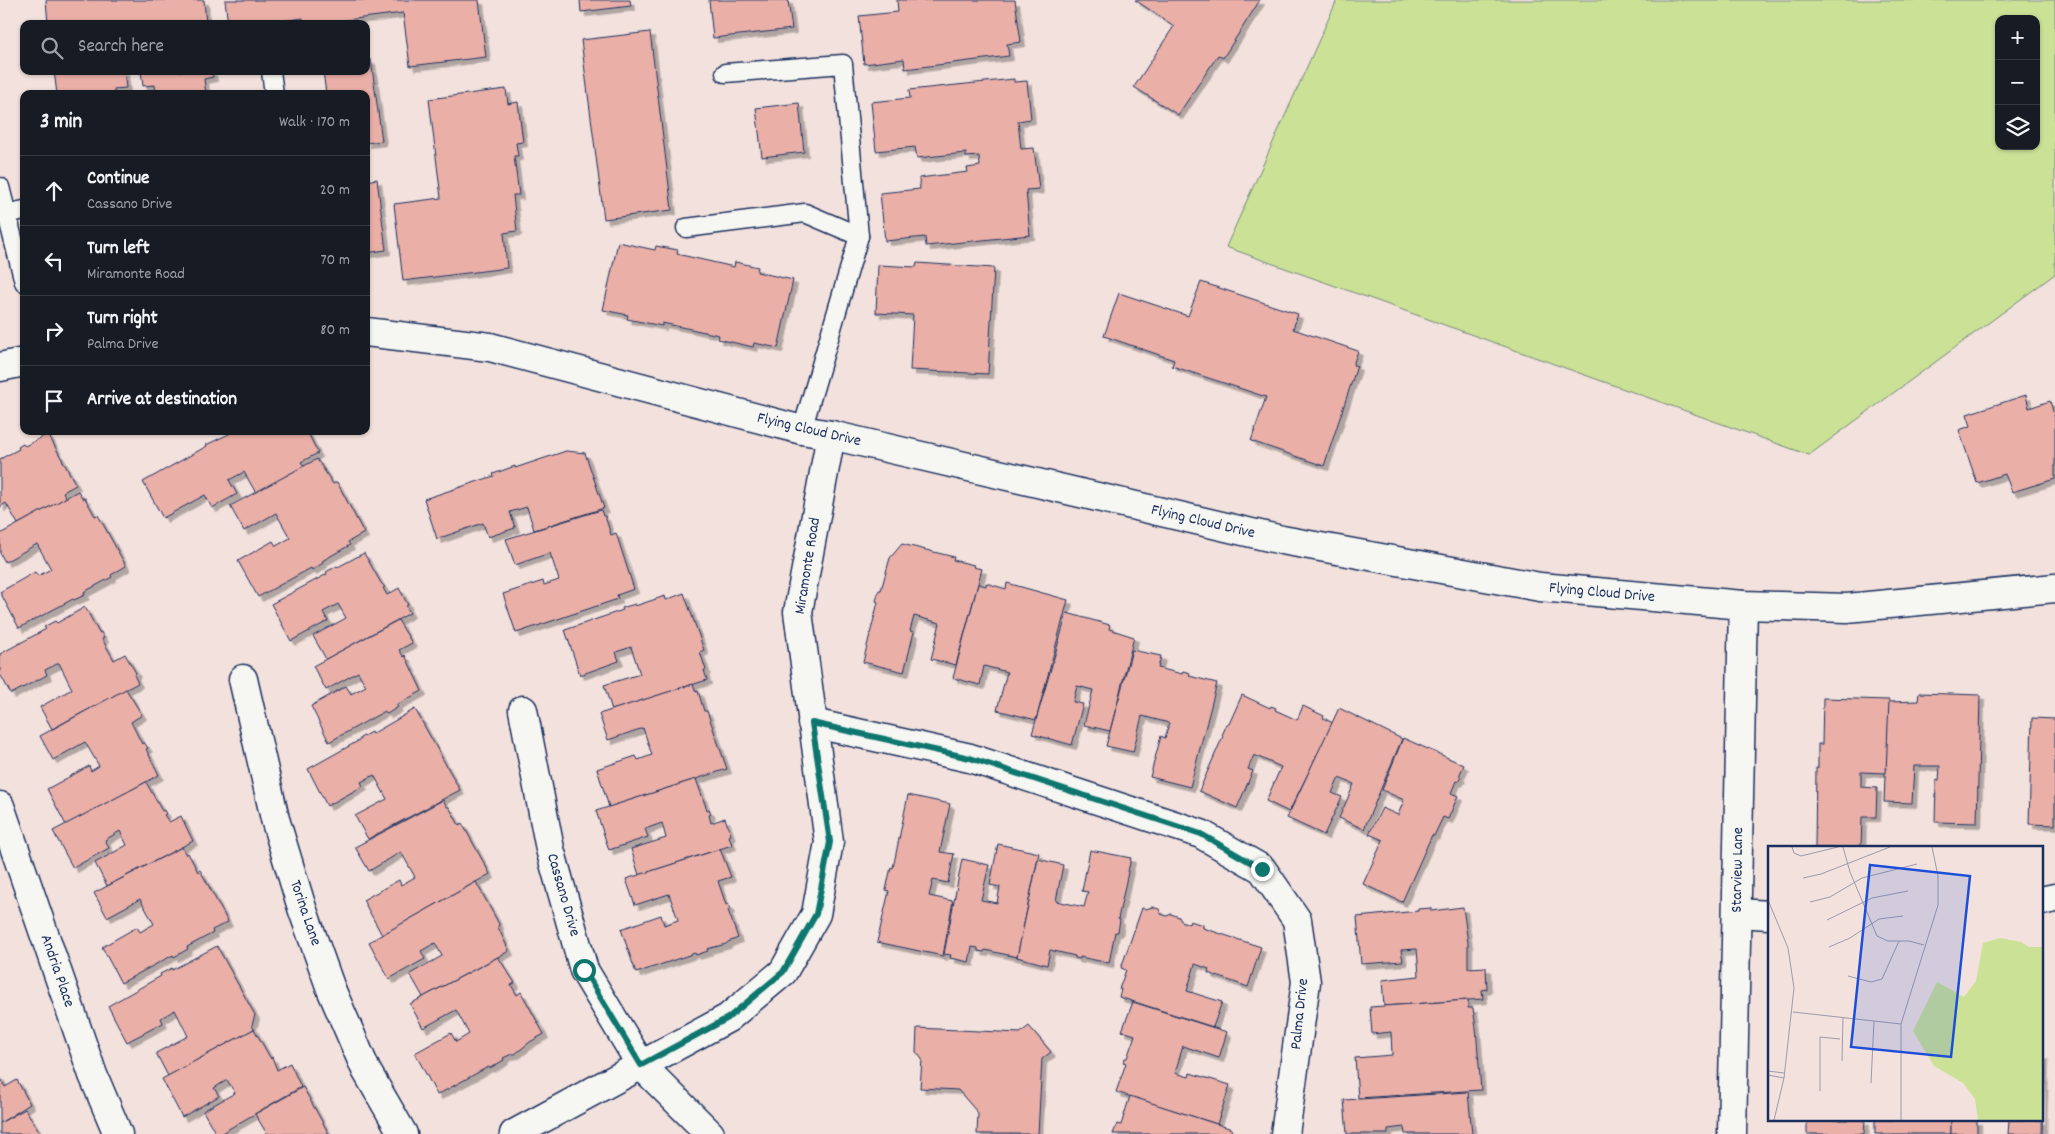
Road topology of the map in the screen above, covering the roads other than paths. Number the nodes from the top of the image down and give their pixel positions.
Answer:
1 (725, 73) dead end
2 (272, 75) edge
3 (274, 90) edge
4 (0, 187) edge
5 (15, 212) edge
6 (686, 228) dead end
7 (859, 236) junction
8 (20, 251) edge
9 (370, 332) edge
10 (20, 363) edge
11 (0, 367) edge
12 (802, 430) junction
13 (831, 435) junction
14 (2055, 588) edge
15 (1743, 605) junction
16 (243, 680) dead end
17 (523, 710) dead end
18 (812, 723) junction
19 (0, 806) edge
20 (2055, 898) edge
21 (2042, 900) edge
22 (1738, 913) junction
23 (1768, 915) edge
24 (641, 1065) junction
25 (118, 1134) edge
26 (403, 1134) edge
27 (514, 1134) edge
28 (710, 1134) edge
29 (1285, 1134) edge
30 (1732, 1134) edge

1 - 7 lane
2 - 3 lane
4 - 5 lane
5 - 8 lane
6 - 7 lane
7 - 12 lane
9 - 12 street, Flying Cloud Drive
10 - 11 street
12 - 13 street, Flying Cloud Drive
13 - 15 street, Flying Cloud Drive
13 - 18 street, Miramonte Road
14 - 15 street, Flying Cloud Drive
15 - 22 street, Starview Lane
16 - 26 street, Torina Lane
17 - 24 street, Cassano Drive
18 - 24 street, Miramonte Road
18 - 29 street, Palma Drive
19 - 25 street, Andria Place
20 - 21 street
22 - 23 street
22 - 30 street, Starview Lane
24 - 27 street, Miramonte Road
24 - 28 street, Cassano Drive

